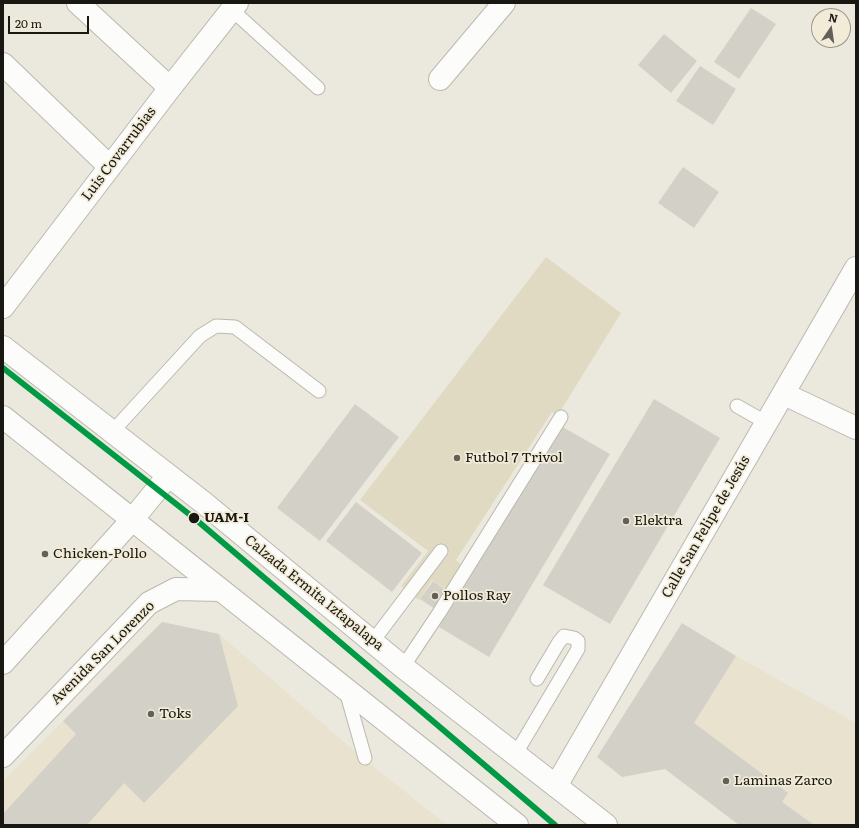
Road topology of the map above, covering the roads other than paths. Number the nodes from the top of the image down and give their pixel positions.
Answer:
1 (78, 3) edge
2 (504, 3) edge
3 (235, 5) edge
4 (3, 64) edge
5 (440, 79) dead end
6 (170, 88) junction
7 (318, 88) dead end
8 (110, 167) junction
9 (856, 268) edge
10 (3, 307) edge
11 (3, 347) edge
12 (319, 391) dead end
13 (784, 394) junction
14 (737, 406) dead end
15 (3, 417) edge
16 (561, 417) dead end
17 (767, 423) junction
18 (856, 428) edge
19 (112, 432) junction
20 (168, 476) junction
21 (132, 520) junction
22 (441, 551) dead end
23 (220, 590) junction
24 (373, 642) junction
25 (3, 663) edge
26 (403, 667) junction
27 (538, 679) dead end
28 (346, 690) junction
29 (515, 755) junction
30 (3, 756) edge
31 (365, 758) dead end
32 (556, 786) junction
33 (517, 825) edge
34 (606, 825) edge

1 - 6 street
2 - 5 street
3 - 6 street, Luis Covarrubias
3 - 7 lane
4 - 8 street
6 - 8 street, Luis Covarrubias
8 - 10 street, Luis Covarrubias
9 - 13 street, Calle San Felipe de Jesús
11 - 19 street, Calzada Ermita Iztapalapa
12 - 19 lane
13 - 17 street, Calle San Felipe de Jesús
13 - 18 street
14 - 17 lane
15 - 21 street
16 - 26 lane
17 - 32 street, Calle San Felipe de Jesús
19 - 20 street, Calzada Ermita Iztapalapa
20 - 21 street
20 - 24 street, Calzada Ermita Iztapalapa
21 - 23 street
21 - 25 street
22 - 24 lane
23 - 28 street
23 - 30 street, Avenida San Lorenzo
24 - 26 street, Calzada Ermita Iztapalapa
26 - 29 street, Calzada Ermita Iztapalapa
27 - 29 lane
28 - 31 lane
28 - 33 street
29 - 32 street, Calzada Ermita Iztapalapa
32 - 34 street, Calzada Ermita Iztapalapa

